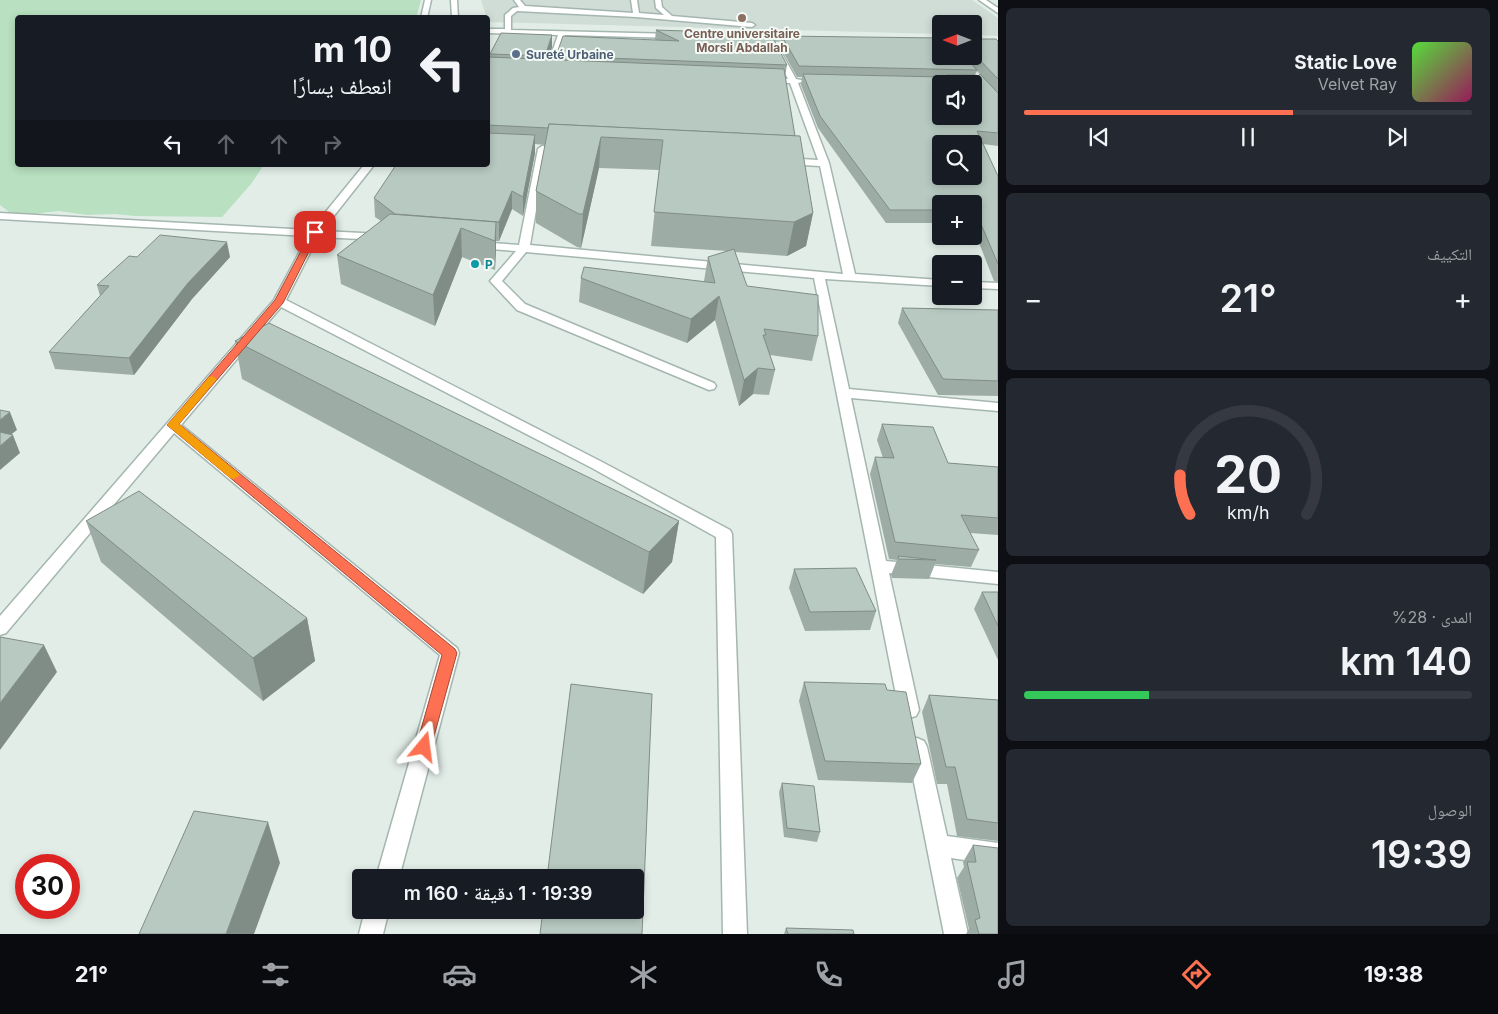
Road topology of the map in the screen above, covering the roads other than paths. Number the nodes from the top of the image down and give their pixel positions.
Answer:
1 (428, 0) edge
2 (454, 0) edge
3 (518, 0) edge
4 (634, 0) edge
5 (658, 0) edge
6 (982, 0) edge
7 (523, 8) junction
8 (998, 11) edge
9 (425, 15) edge
10 (456, 15) edge
11 (636, 15) junction
12 (669, 16) junction
13 (752, 25) dead end
14 (490, 31) edge
15 (508, 32) junction
16 (562, 33) junction
17 (681, 36) edge
18 (740, 38) edge
19 (770, 38) junction
20 (808, 39) edge
21 (540, 72) edge
22 (549, 72) junction
23 (559, 73) edge
24 (754, 80) edge
25 (794, 81) junction
26 (813, 81) edge
27 (572, 150) edge
28 (776, 160) edge
29 (824, 163) junction
30 (367, 167) edge
31 (0, 216) edge
32 (315, 232) junction
33 (395, 238) edge
34 (464, 244) edge
35 (524, 248) junction
36 (819, 276) junction
37 (850, 278) junction
38 (932, 283) edge
39 (982, 285) edge
40 (998, 286) edge
41 (279, 301) junction
42 (709, 386) dead end
43 (843, 393) junction
44 (998, 407) edge
45 (173, 425) junction
46 (879, 566) junction
47 (998, 578) edge
48 (0, 628) edge
49 (937, 845) junction
50 (998, 854) edge
51 (390, 869) edge
52 (375, 919) edge
53 (371, 934) edge
54 (734, 934) edge
55 (956, 934) edge

1 - 9 street
2 - 10 street
3 - 7 street
4 - 11 street
5 - 12 street
6 - 8 street
7 - 11 street
7 - 15 street
11 - 12 street
12 - 13 street
14 - 15 street
15 - 16 street
16 - 17 street
16 - 22 street
18 - 19 street
19 - 20 street
19 - 25 street
21 - 22 street
22 - 23 street
24 - 25 street
25 - 26 street
25 - 29 street
27 - 35 street
28 - 29 street
29 - 37 street
30 - 32 street
31 - 32 street
32 - 33 street
32 - 41 street
34 - 35 street
35 - 36 street
35 - 37 street
35 - 42 street
36 - 37 street
36 - 43 street
37 - 38 street
39 - 40 street
41 - 45 street
41 - 54 street
43 - 44 street
43 - 46 street
45 - 48 street
45 - 51 street
46 - 47 street
46 - 49 street
49 - 50 street
49 - 55 street
52 - 53 street

